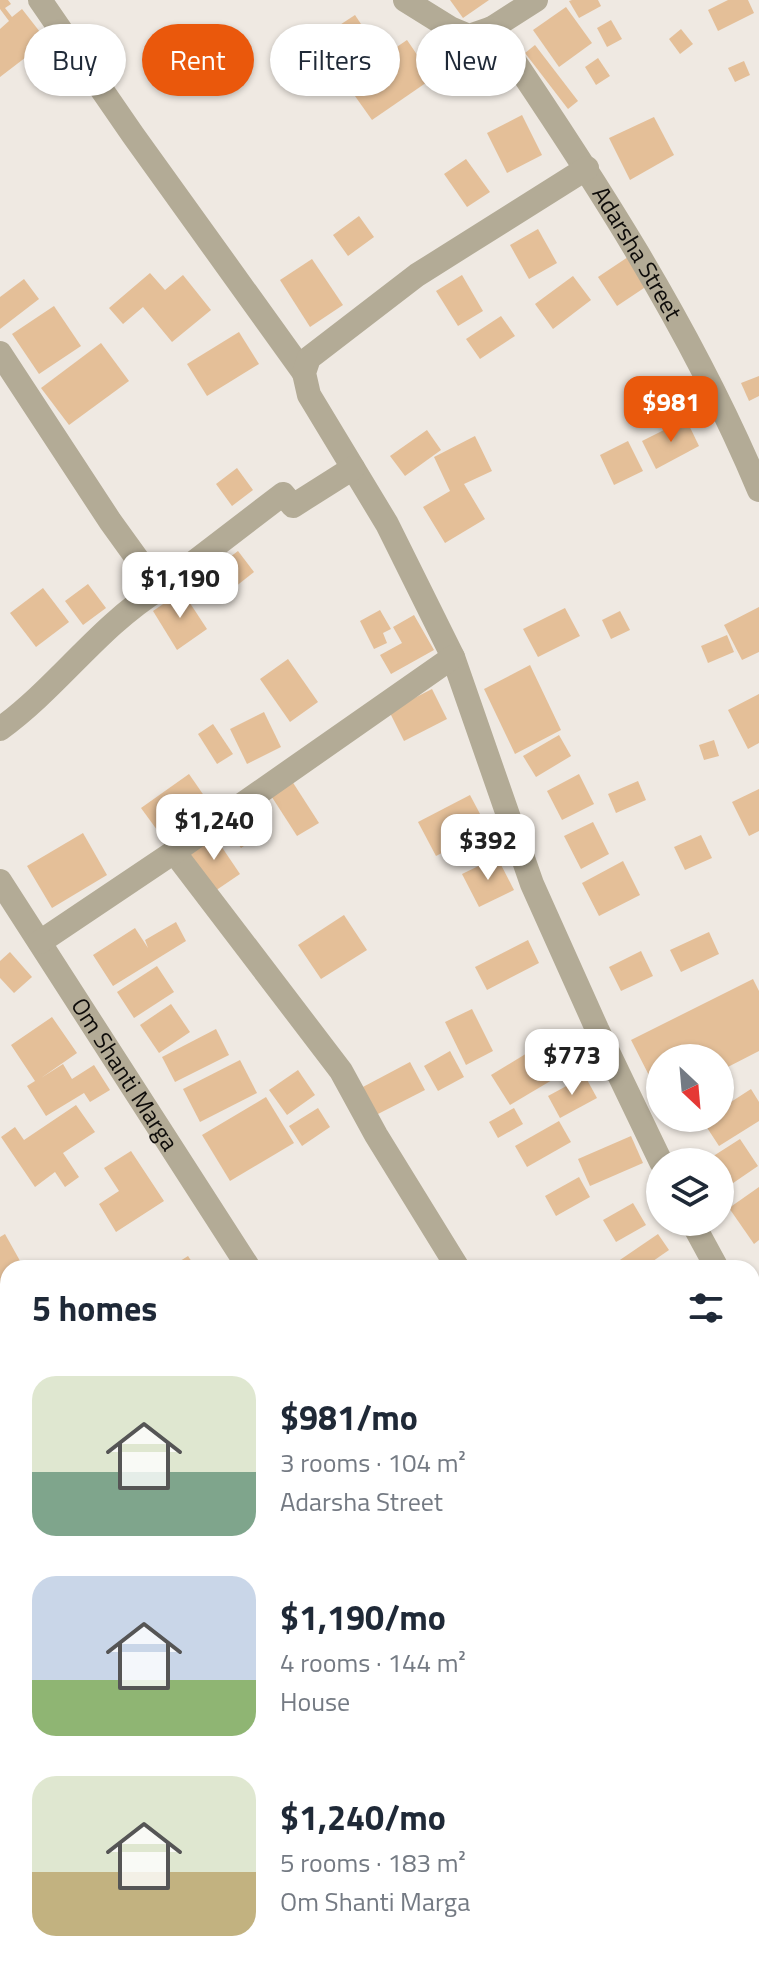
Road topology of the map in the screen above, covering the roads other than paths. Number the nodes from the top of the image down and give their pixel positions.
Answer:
1 (40, 0) edge
2 (405, 0) edge
3 (536, 0) edge
4 (444, 24) edge
5 (498, 24) edge
6 (526, 78) edge
7 (587, 168) junction
8 (0, 353) edge
9 (304, 373) junction
10 (353, 468) junction
11 (759, 490) edge
12 (159, 589) junction
13 (453, 657) junction
14 (0, 729) edge
15 (174, 852) junction
16 (0, 881) edge
17 (40, 942) junction
18 (654, 1148) edge
19 (700, 1236) edge
20 (244, 1260) edge
21 (453, 1260) edge
22 (713, 1260) edge

1 - 9 street
2 - 4 street
3 - 5 street
6 - 7 street, Adarsha Street
7 - 9 street
7 - 11 street, Adarsha Street
8 - 12 street
9 - 10 street
10 - 12 street
10 - 13 street
12 - 14 street
13 - 15 street
13 - 18 street
15 - 17 street
15 - 21 street
16 - 17 street, Om Shanti Marga
17 - 20 street, Om Shanti Marga
19 - 22 street

